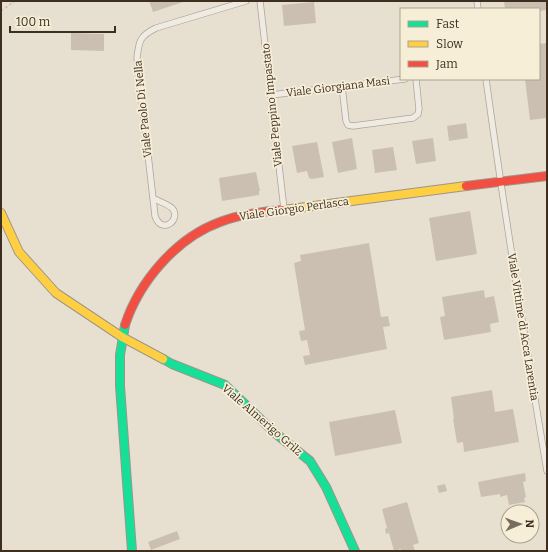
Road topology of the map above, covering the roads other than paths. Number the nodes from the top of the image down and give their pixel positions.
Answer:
1 (246, 1) edge
2 (260, 1) edge
3 (400, 80) edge
4 (416, 80) edge
5 (486, 80) edge
6 (342, 86) junction
7 (271, 95) junction
8 (547, 176) edge
9 (500, 182) junction
10 (153, 198) junction
11 (284, 209) junction
12 (1, 213) edge
13 (122, 337) junction
14 (547, 471) edge
15 (132, 551) edge
16 (355, 551) edge

1 - 10 street, Viale Paolo Di Nella
2 - 7 street, Viale Peppino Impastato
3 - 6 street, Viale Giorgiana Masi
4 - 6 street
5 - 9 street
6 - 7 street, Viale Giorgiana Masi
7 - 11 street, Viale Peppino Impastato
8 - 9 street, Viale Giorgio Perlasca
9 - 11 street, Viale Giorgio Perlasca
9 - 14 street, Viale Vittime di Acca Larentia
10 - 10 street, Viale Paolo Di Nella
11 - 13 street, Viale Giorgio Perlasca
12 - 13 street, Viale Almerigo Grilz
13 - 15 street, Viale Giorgio Perlasca
13 - 16 street, Viale Almerigo Grilz

